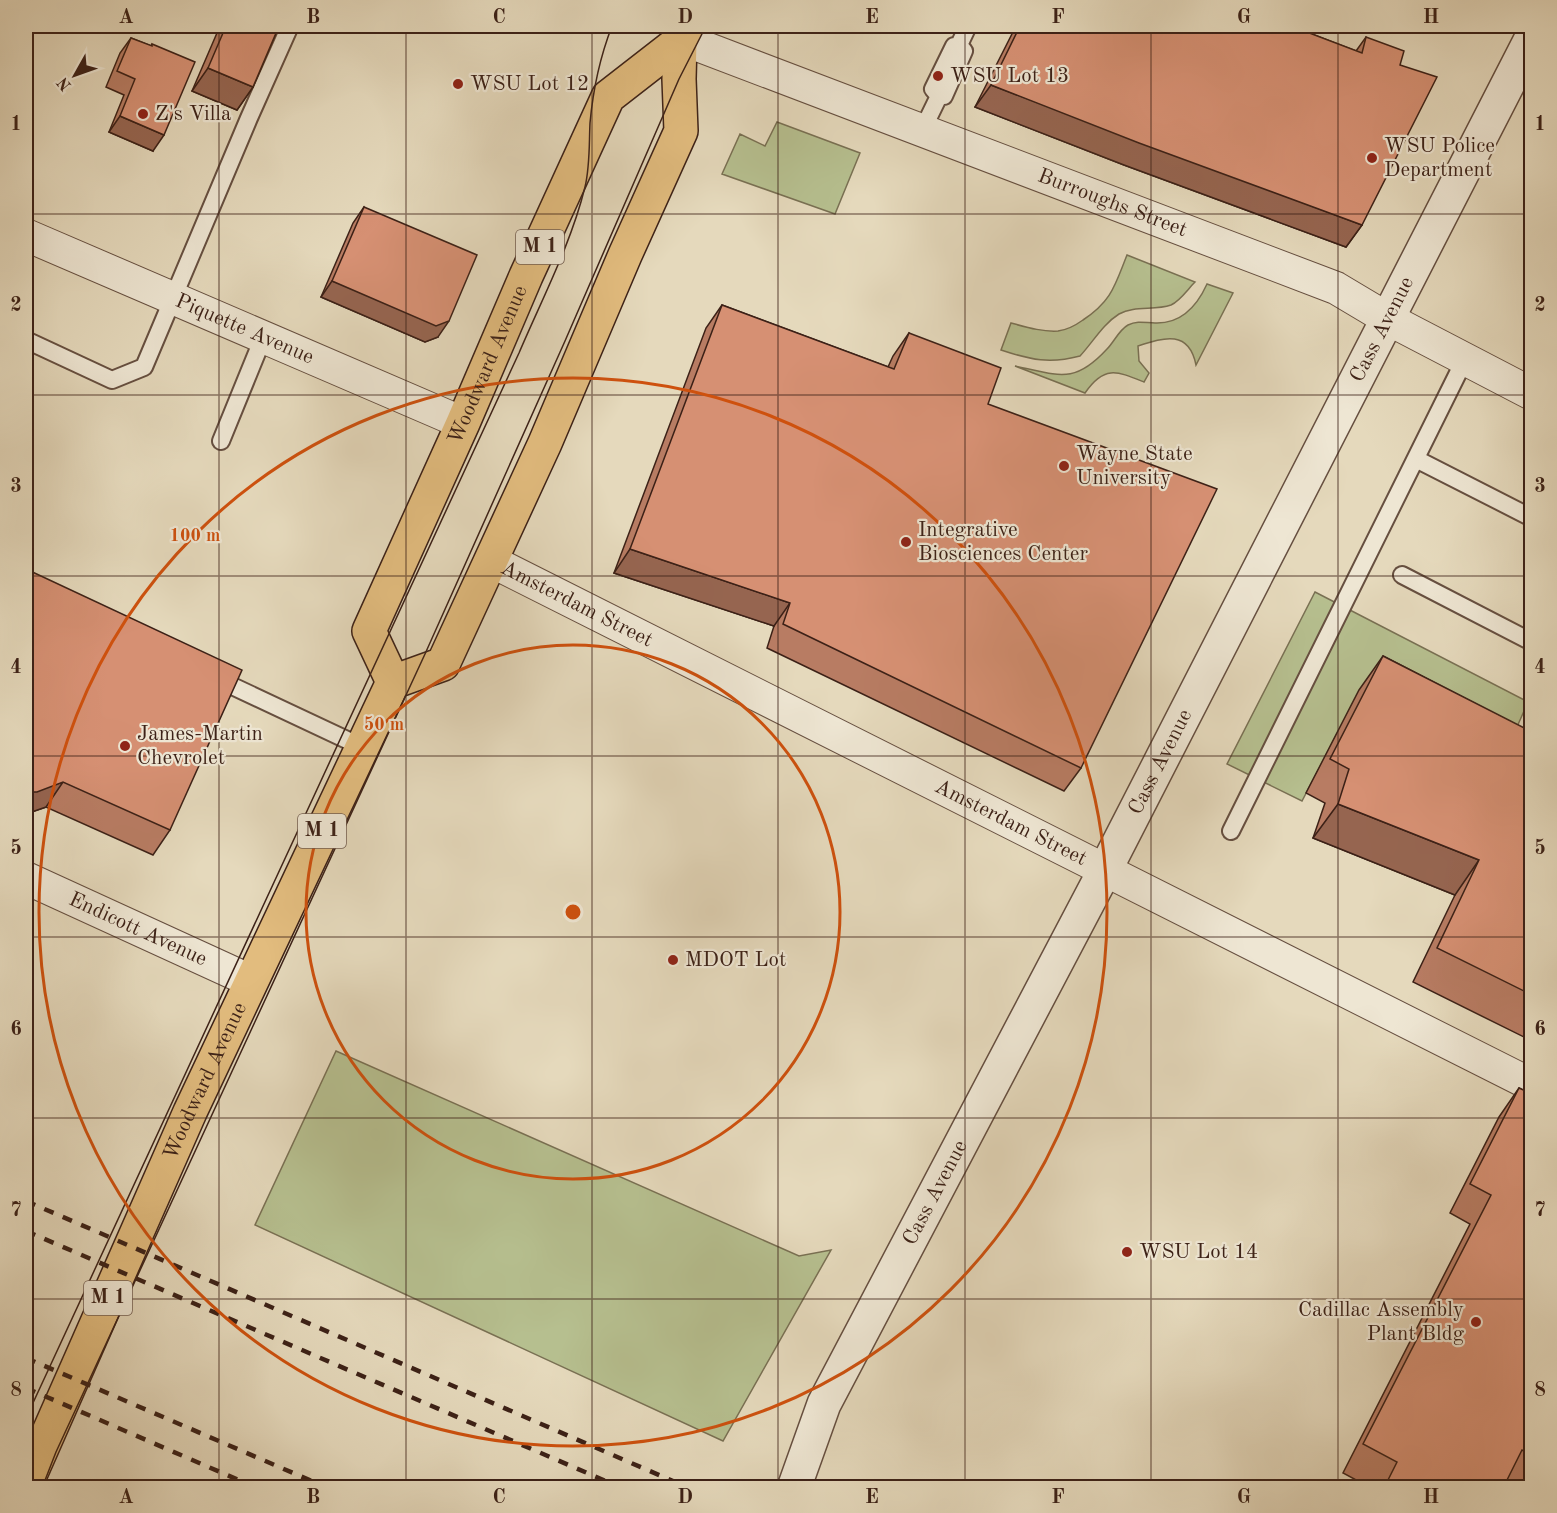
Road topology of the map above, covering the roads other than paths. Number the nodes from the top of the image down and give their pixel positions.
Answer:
1 (290, 26) edge
2 (968, 26) edge
3 (683, 33) edge
4 (1532, 37) edge
5 (921, 131) junction
6 (26, 235) edge
7 (172, 298) junction
8 (1388, 319) junction
9 (263, 338) junction
10 (26, 340) edge
11 (1465, 359) junction
12 (1532, 394) edge
13 (463, 423) junction
14 (221, 441) dead end
15 (1416, 459) junction
16 (1532, 518) edge
17 (491, 561) junction
18 (1402, 575) dead end
19 (1532, 642) edge
20 (196, 669) edge
21 (393, 682) junction
22 (362, 747) junction
23 (1231, 831) dead end
24 (1105, 870) junction
25 (26, 878) edge
26 (251, 981) junction
27 (1532, 1085) edge
28 (26, 1484) edge
29 (794, 1488) edge

1 - 7 lane
2 - 5 lane
3 - 5 street, Burroughs Street
3 - 13 main road, Woodward Avenue / M 1
3 - 17 main road
4 - 8 street, Cass Avenue
5 - 8 street, Burroughs Street
6 - 7 street, Piquette Avenue
7 - 9 street, Piquette Avenue
7 - 10 lane
8 - 11 street, Burroughs Street
8 - 24 street, Cass Avenue
9 - 13 street, Piquette Avenue
9 - 14 lane
11 - 12 street, Burroughs Street
11 - 15 lane
13 - 21 main road, Woodward Avenue / M 1
15 - 16 lane
15 - 23 lane
17 - 21 main road
17 - 24 street, Amsterdam Street
18 - 19 lane
20 - 22 lane
21 - 22 main road, Woodward Avenue / M 1
22 - 26 main road, Woodward Avenue / M 1
24 - 27 street, Amsterdam Street
24 - 29 street, Cass Avenue
25 - 26 street, Endicott Avenue
26 - 28 main road, Woodward Avenue / M 1

